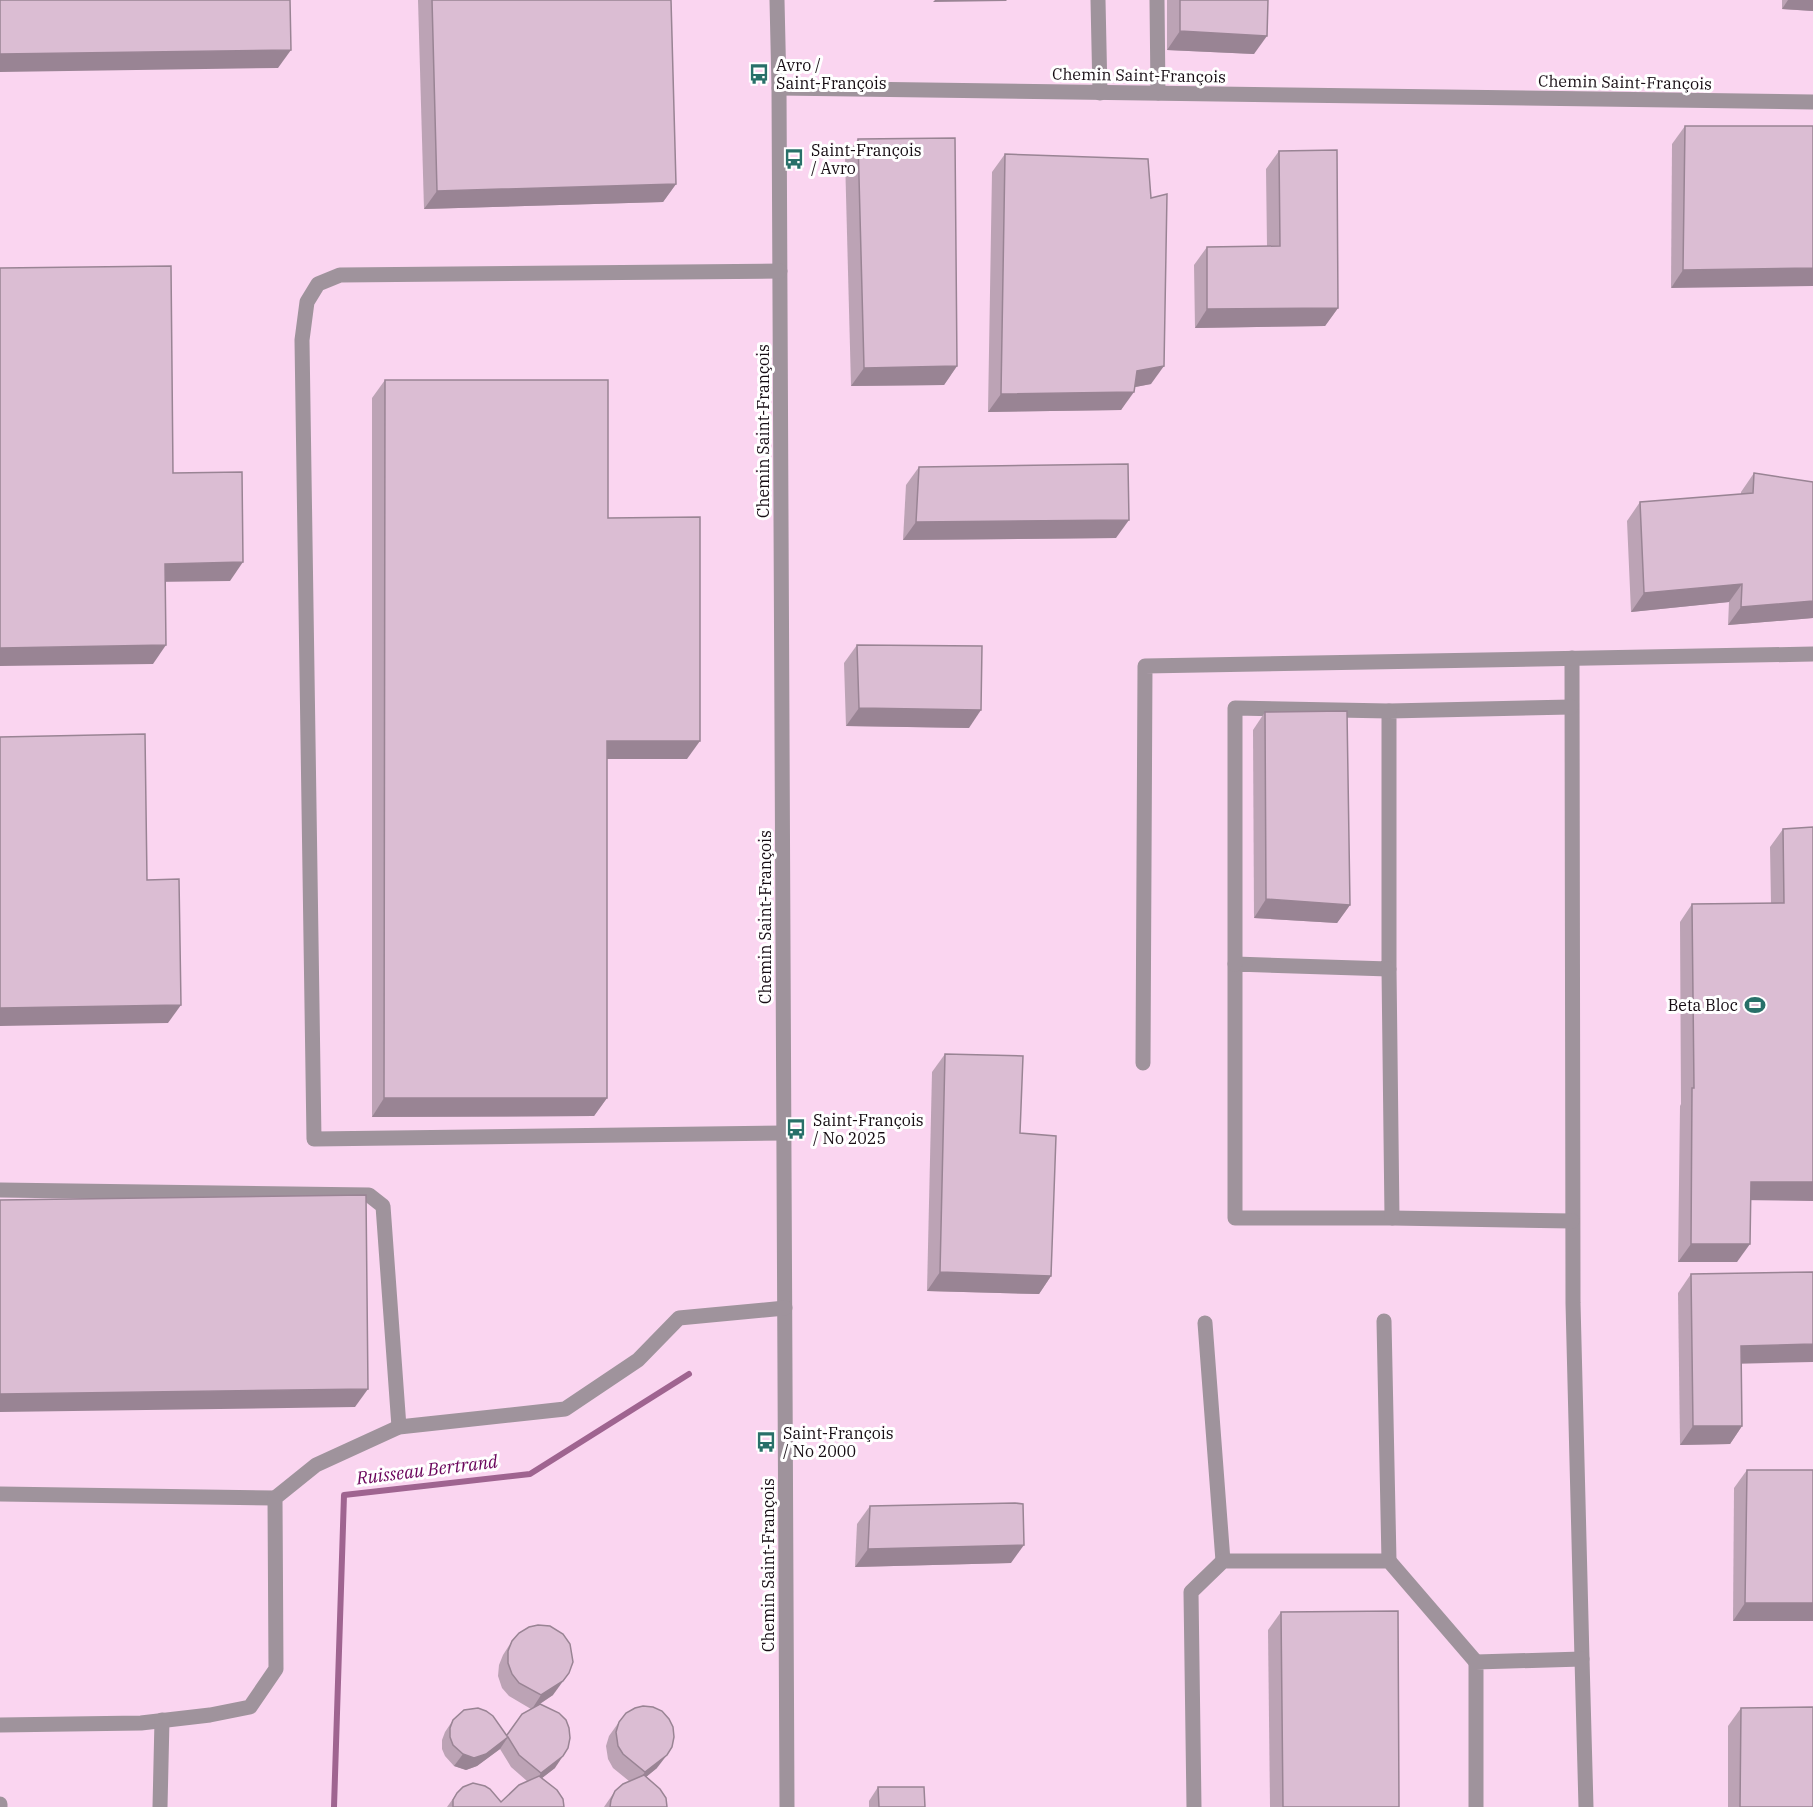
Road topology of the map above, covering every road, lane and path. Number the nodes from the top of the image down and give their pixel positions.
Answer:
1 (777, 0) edge
2 (1098, 0) edge
3 (1157, 0) edge
4 (779, 88) junction
5 (1100, 93) junction
6 (1158, 93) junction
7 (1813, 102) edge
8 (780, 271) junction
9 (1813, 654) edge
10 (1572, 658) junction
11 (1571, 707) junction
12 (1389, 711) junction
13 (1235, 964) junction
14 (1389, 969) junction
15 (1143, 1063) dead end
16 (784, 1133) junction
17 (0, 1190) edge
18 (1392, 1218) junction
19 (1572, 1221) junction
20 (785, 1308) junction
21 (1384, 1321) dead end
22 (1205, 1323) dead end
23 (399, 1427) junction
24 (0, 1494) edge
25 (275, 1498) junction
26 (1223, 1560) junction
27 (1389, 1561) junction
28 (1582, 1659) junction
29 (1476, 1662) junction
30 (162, 1720) junction
31 (0, 1725) edge
32 (160, 1807) edge
33 (787, 1807) edge
34 (1194, 1807) edge
35 (1476, 1807) edge
36 (1586, 1807) edge

1 - 4 street
2 - 5 street
3 - 6 street
4 - 5 street, Chemin Saint-François
4 - 8 street, Chemin Saint-François
5 - 6 street, Chemin Saint-François
6 - 7 street, Chemin Saint-François
8 - 16 street, Chemin Saint-François
8 - 16 street
9 - 10 street
10 - 11 street
10 - 15 street
11 - 12 street
11 - 19 street
12 - 13 street
12 - 14 street
13 - 14 street
13 - 18 street
14 - 18 street
16 - 20 street, Chemin Saint-François
17 - 23 street
18 - 19 street
19 - 28 street
20 - 23 street
20 - 33 street, Chemin Saint-François
21 - 27 street
22 - 26 street
23 - 25 street
24 - 25 street
25 - 30 street
26 - 27 street
26 - 34 street
27 - 29 street
28 - 29 street
28 - 36 street
29 - 35 street
30 - 31 street
30 - 32 street

